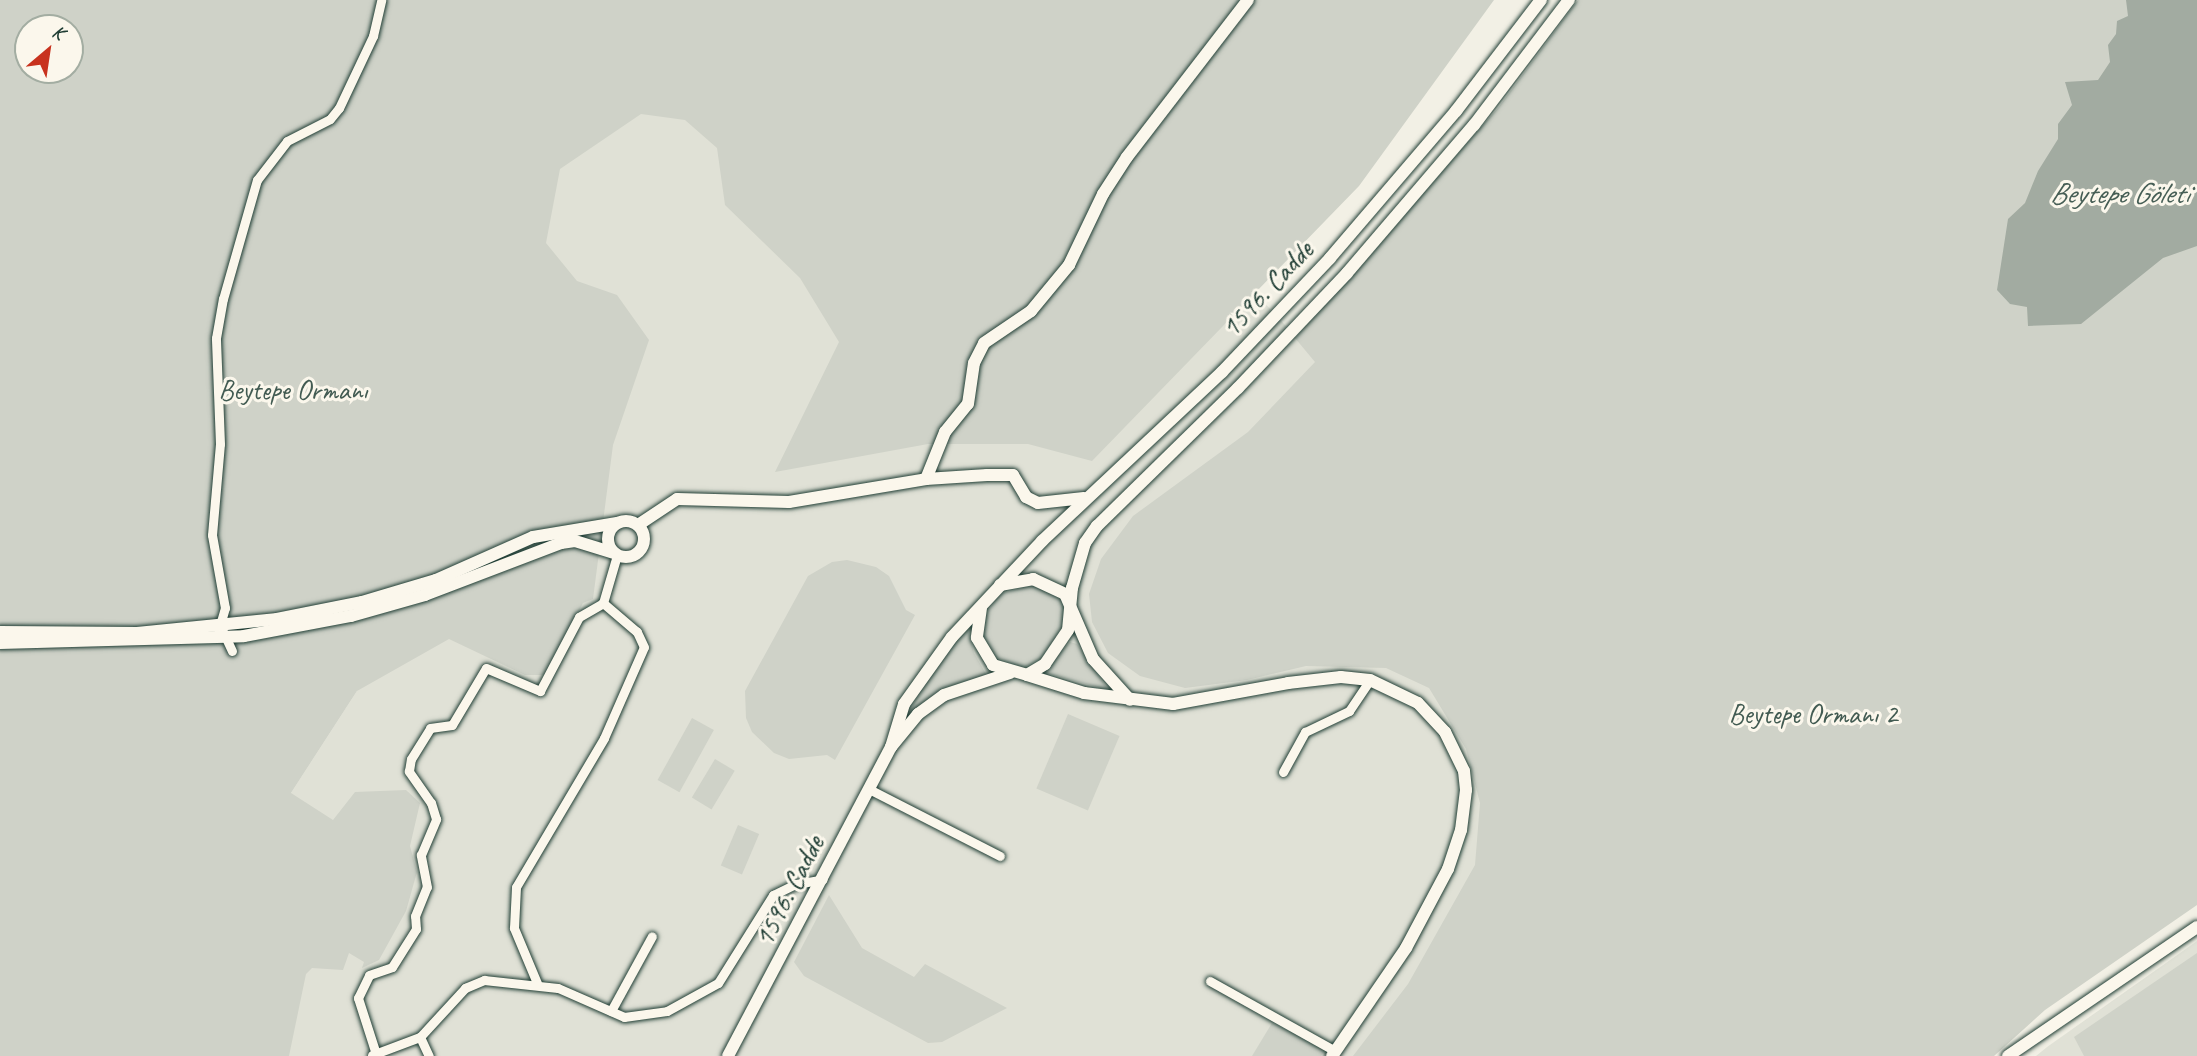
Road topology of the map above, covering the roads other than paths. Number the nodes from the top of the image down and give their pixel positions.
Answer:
1 (381, 0) edge
2 (1248, 0) edge
3 (1541, 0) edge
4 (1569, 0) edge
5 (926, 479) junction
6 (1091, 495) junction
7 (617, 523) junction
8 (638, 525) junction
9 (615, 553) junction
10 (1000, 585) junction
11 (984, 601) junction
12 (1071, 602) junction
13 (603, 603) junction
14 (225, 608) junction
15 (235, 623) junction
16 (0, 632) edge
17 (226, 633) junction
18 (0, 643) edge
19 (1010, 673) junction
20 (1027, 675) junction
21 (1370, 680) junction
22 (1130, 700) junction
23 (891, 747) junction
24 (1283, 772) dead end
25 (869, 789) junction
26 (1000, 856) dead end
27 (823, 879) junction
28 (2197, 927) edge
29 (652, 936) dead end
30 (1210, 981) dead end
31 (537, 982) junction
32 (611, 1012) junction
33 (419, 1037) junction
34 (2035, 1038) junction
35 (1334, 1054) edge
36 (373, 1055) edge
37 (429, 1056) edge
38 (728, 1056) edge
39 (2008, 1056) edge
40 (2021, 1056) edge

1 - 14 street
2 - 5 main road
3 - 6 main road, 1596. Cadde
4 - 12 main road, 1596. Cadde
5 - 6 main road
5 - 8 main road
6 - 10 main road, 1596. Cadde
7 - 8 main road
7 - 9 main road
7 - 15 main road
8 - 9 main road
9 - 13 street
9 - 17 main road
10 - 11 main road, 1596. Cadde
10 - 12 main road
11 - 19 main road
11 - 23 main road, 1596. Cadde
12 - 20 main road, 1596. Cadde
12 - 22 main road
13 - 31 street
13 - 36 street
14 - 15 street
14 - 17 street
15 - 17 main road
16 - 17 main road
17 - 18 main road
19 - 20 main road, 1596. Cadde
19 - 23 main road, 1596. Cadde
20 - 22 main road
21 - 22 main road
21 - 24 street
21 - 35 main road
23 - 25 main road, 1596. Cadde
25 - 26 street
25 - 27 main road, 1596. Cadde
27 - 32 street
27 - 38 main road, 1596. Cadde
28 - 34 main road
29 - 32 street
30 - 35 street
31 - 32 street
31 - 33 street
33 - 36 street
33 - 37 street
34 - 39 main road
34 - 40 main road

